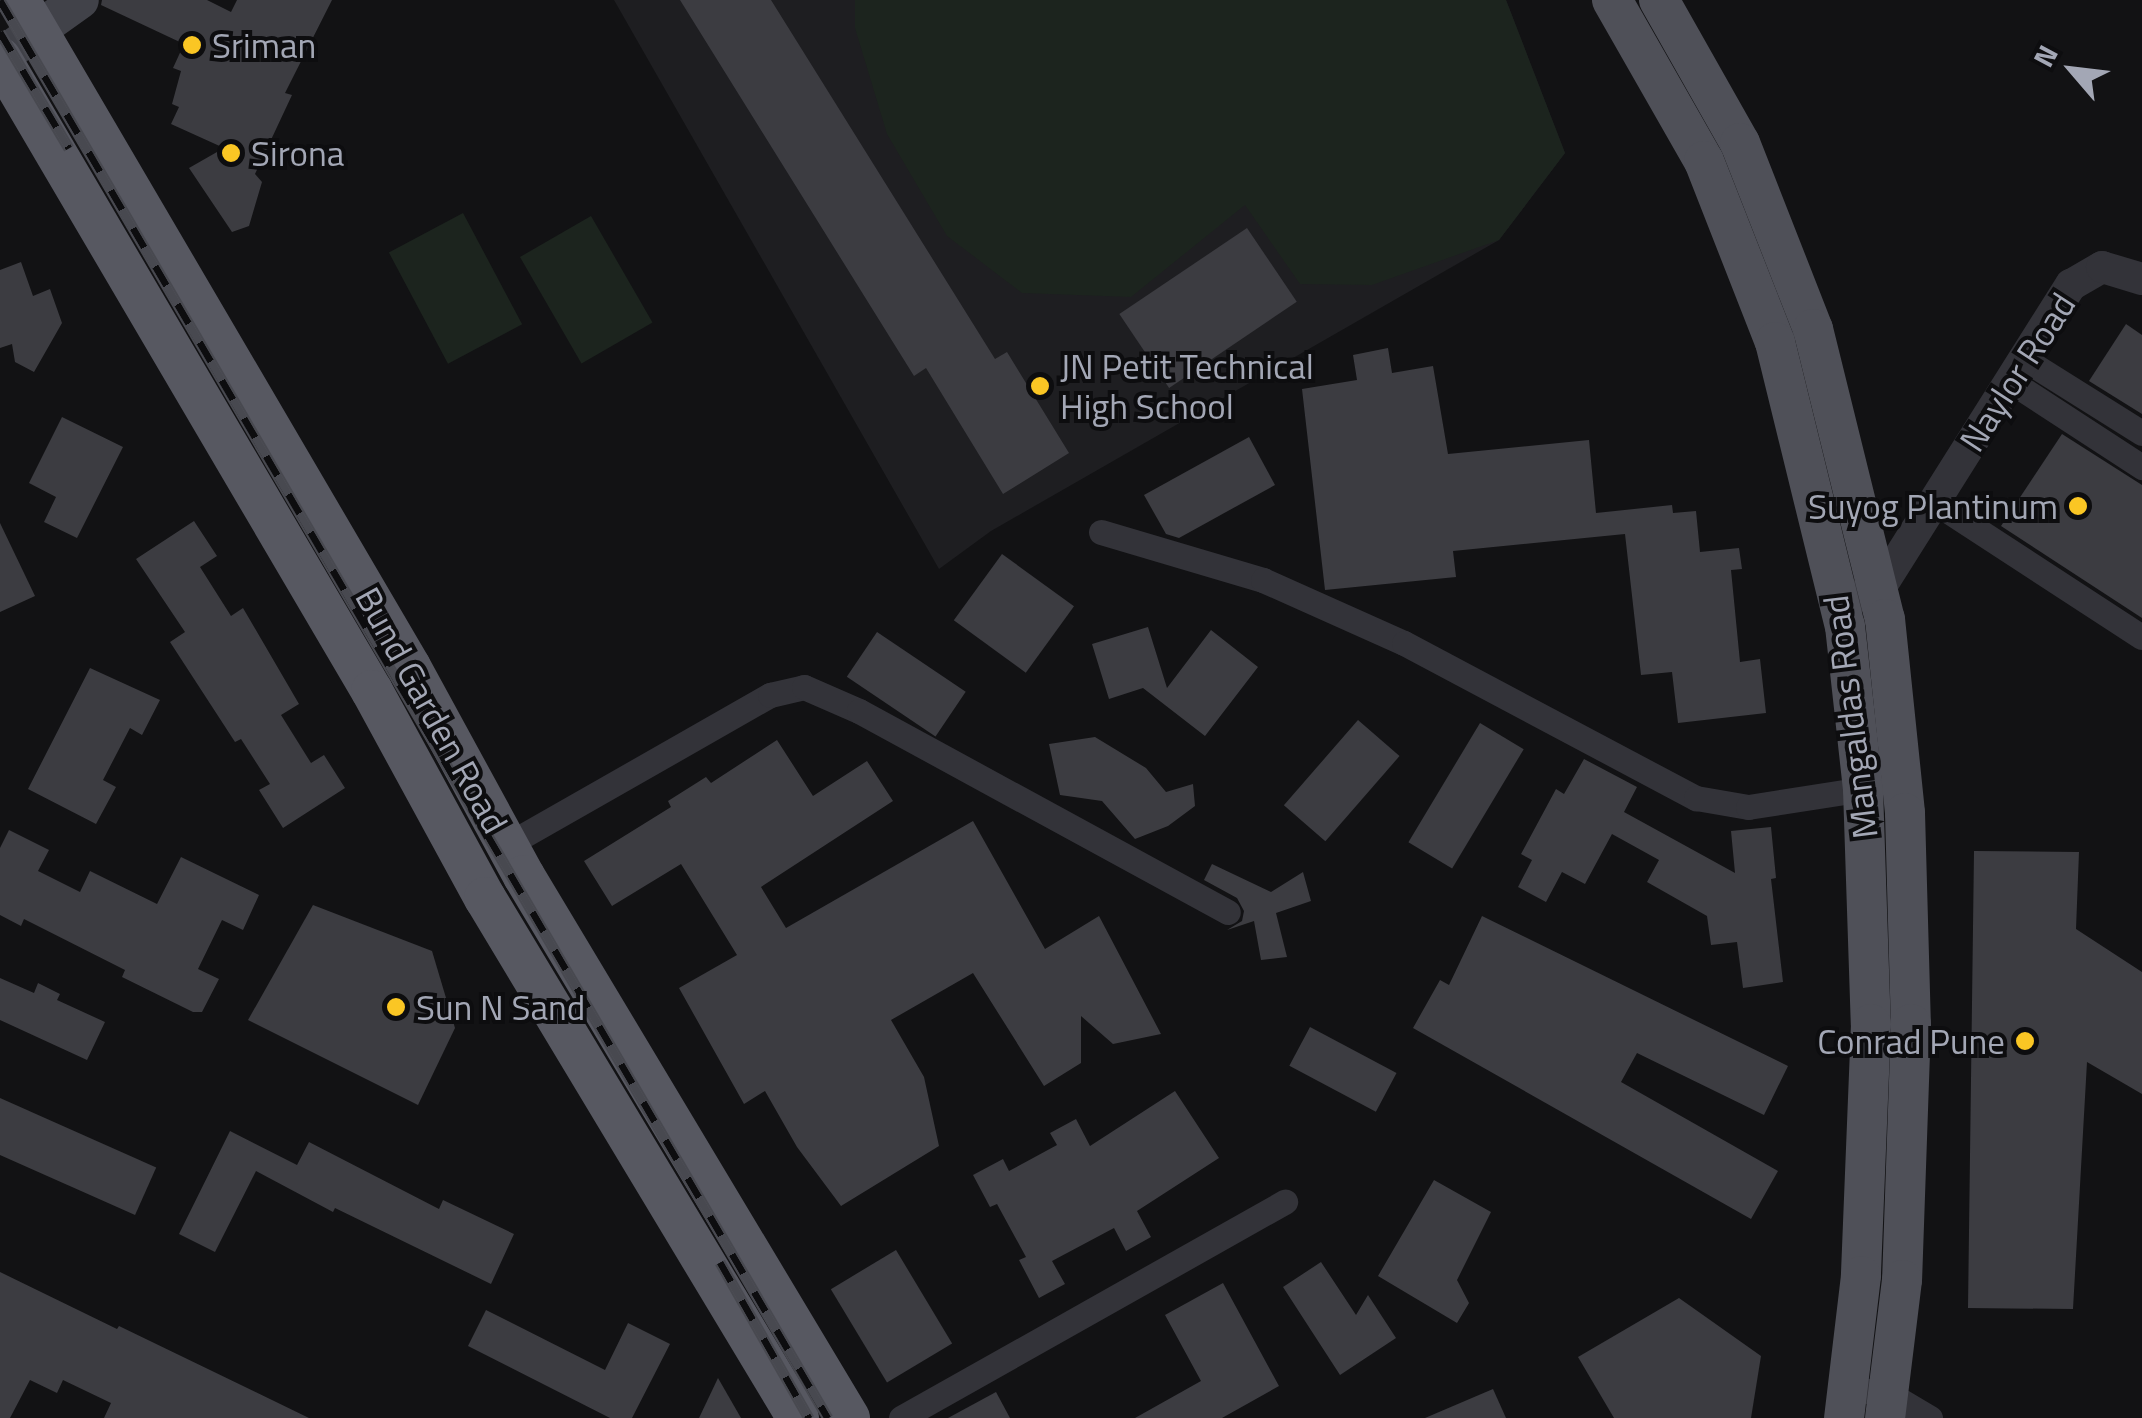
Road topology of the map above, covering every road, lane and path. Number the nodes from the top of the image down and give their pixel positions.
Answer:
1 (80, 0) edge
2 (1612, 0) edge
3 (1658, 0) edge
4 (28, 17) edge
5 (0, 58) edge
6 (2142, 279) edge
7 (2017, 370) junction
8 (2142, 433) edge
9 (2142, 468) edge
10 (1934, 501) junction
11 (1101, 532) dead end
12 (1878, 591) junction
13 (1839, 601) junction
14 (2142, 637) edge
15 (1863, 790) junction
16 (507, 846) junction
17 (1228, 912) dead end
18 (1284, 1202) dead end
19 (1846, 1404) edge
20 (1886, 1405) edge
21 (798, 1418) edge
22 (849, 1418) edge
23 (901, 1418) edge
24 (1930, 1418) edge

1 - 4 main road
2 - 13 main road, Mangaldas Road
3 - 12 main road, Mangaldas Road
4 - 5 main road
4 - 16 highway, Bund Garden Road
5 - 21 highway, Bund Garden Road
6 - 7 street, Naylor Road
7 - 8 street
7 - 9 street
7 - 10 street, Naylor Road
10 - 12 street, Naylor Road
10 - 14 street
11 - 15 street
12 - 13 street
12 - 20 main road, Mangaldas Road
13 - 15 main road, Mangaldas Road
15 - 19 main road, Mangaldas Road
16 - 17 street
16 - 22 highway, Bund Garden Road
18 - 23 street
19 - 20 street
20 - 24 street

